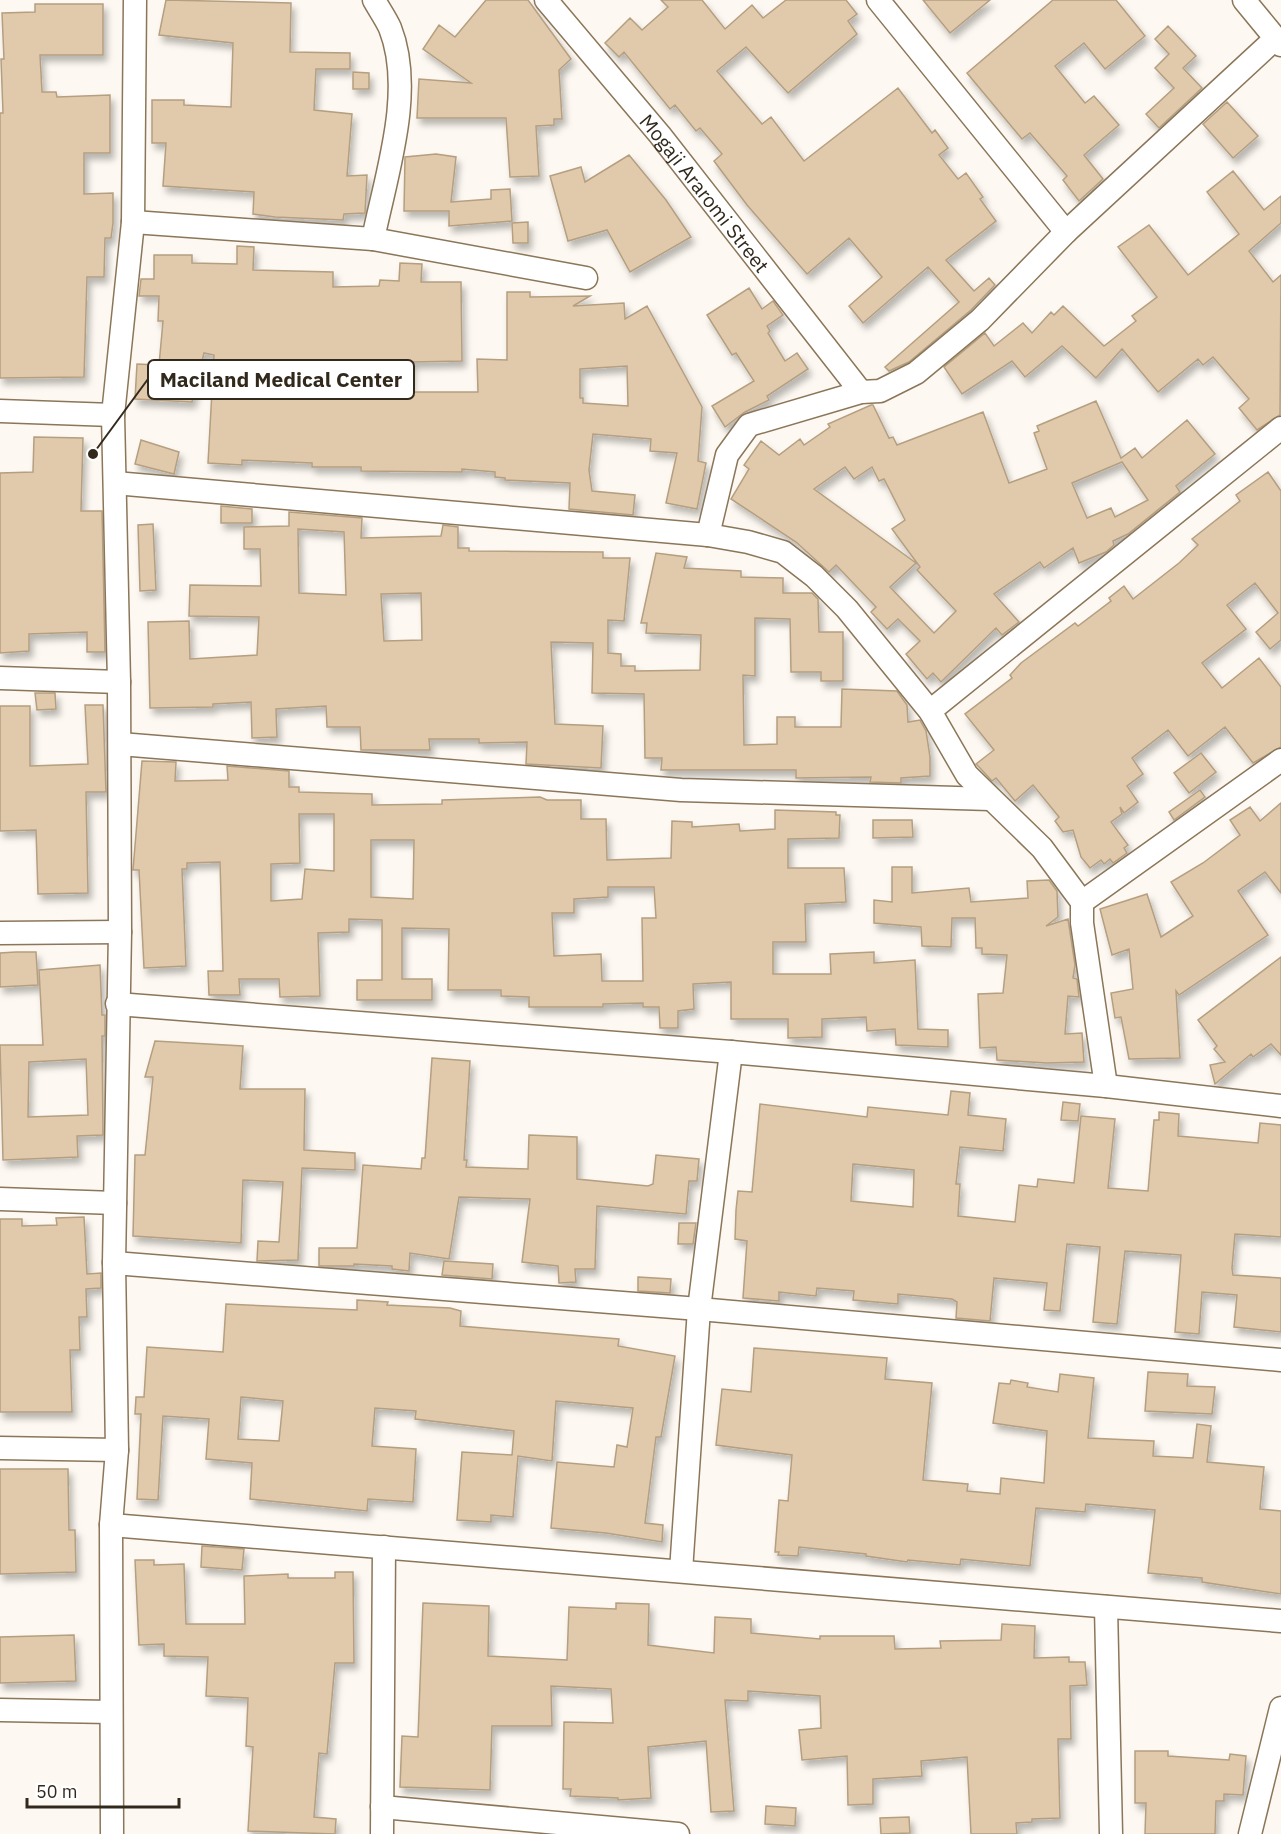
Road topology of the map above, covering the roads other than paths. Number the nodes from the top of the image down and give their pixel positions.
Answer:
1 (135, 0) edge
2 (374, 0) edge
3 (546, 0) edge
4 (878, 0) edge
5 (1244, 0) edge
6 (1278, 41) edge
7 (133, 222) junction
8 (1066, 232) junction
9 (373, 239) junction
10 (586, 279) dead end
11 (861, 392) junction
12 (0, 411) edge
13 (113, 415) junction
14 (1281, 428) edge
15 (115, 483) junction
16 (708, 535) junction
17 (0, 678) edge
18 (119, 682) junction
19 (930, 711) junction
20 (120, 744) junction
21 (1281, 760) edge
22 (990, 799) junction
23 (1082, 902) junction
24 (120, 932) junction
25 (0, 933) edge
26 (117, 1004) junction
27 (731, 1052) junction
28 (1106, 1086) junction
29 (1277, 1101) edge
30 (0, 1199) edge
31 (115, 1203) junction
32 (114, 1263) junction
33 (699, 1309) junction
34 (1281, 1360) edge
35 (0, 1448) edge
36 (117, 1450) junction
37 (111, 1525) junction
38 (384, 1547) junction
39 (681, 1571) junction
40 (1106, 1607) junction
41 (1281, 1621) edge
42 (1281, 1708) edge
43 (0, 1710) edge
44 (110, 1712) junction
45 (382, 1807) junction
46 (112, 1834) edge
47 (382, 1834) edge
48 (678, 1834) edge
49 (1111, 1834) edge
50 (1250, 1834) edge

1 - 7 street
2 - 9 street
3 - 11 street, Mogaji Araromi Street
4 - 8 street
5 - 6 street
6 - 8 street
7 - 9 street
7 - 13 street
8 - 11 street
9 - 10 street
11 - 16 street
12 - 13 street
13 - 15 street
14 - 19 street
15 - 16 street
15 - 18 street
16 - 19 street
17 - 18 street
18 - 20 street
19 - 22 street
20 - 22 street
20 - 24 street
21 - 23 street
22 - 23 street
23 - 28 street
24 - 25 street
24 - 26 street
26 - 27 street
26 - 31 street
27 - 28 street
27 - 33 street
28 - 29 street
30 - 31 street
31 - 32 street
32 - 33 street
32 - 36 street
33 - 34 street
33 - 39 street
35 - 36 street
36 - 37 street
37 - 38 street
37 - 44 street
38 - 39 street
38 - 45 street
39 - 40 street
40 - 41 street
40 - 49 street
42 - 50 street
43 - 44 street
44 - 46 street
45 - 47 street
45 - 48 street

